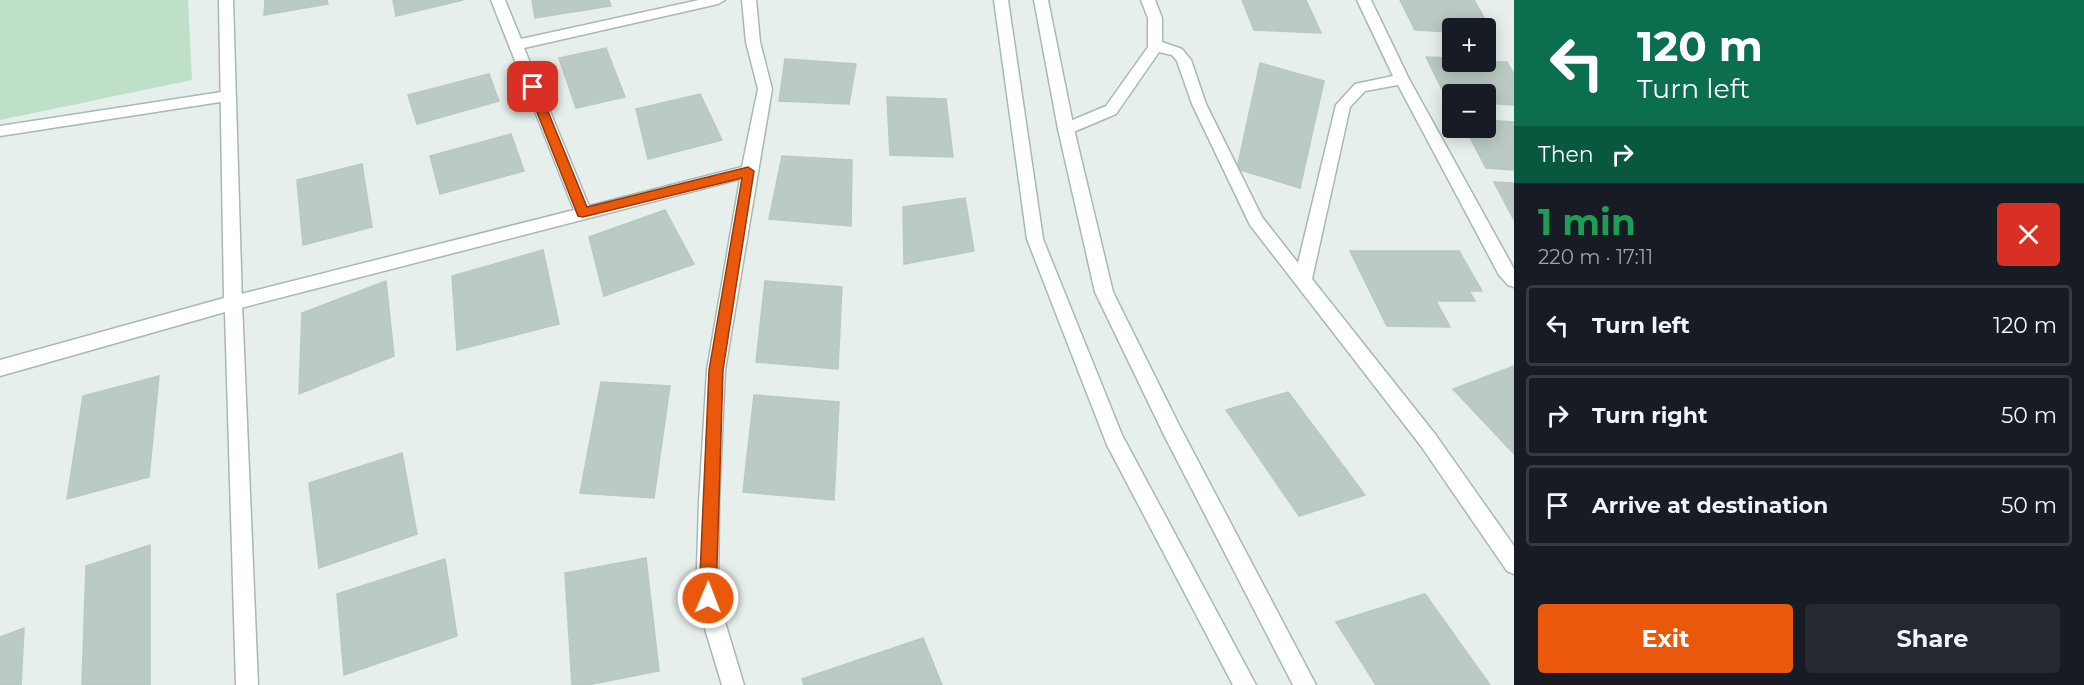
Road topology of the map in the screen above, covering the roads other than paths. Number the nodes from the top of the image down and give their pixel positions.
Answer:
1 (226, 0) edge
2 (498, 0) edge
3 (718, 0) edge
4 (749, 0) edge
5 (1001, 0) edge
6 (1041, 0) edge
7 (1148, 0) edge
8 (1364, 0) edge
9 (516, 45) junction
10 (1155, 47) junction
11 (1402, 79) junction
12 (228, 96) junction
13 (1066, 129) junction
14 (0, 131) edge
15 (748, 171) junction
16 (583, 212) junction
17 (1511, 273) edge
18 (1303, 279) junction
19 (233, 303) junction
20 (0, 368) edge
21 (1514, 564) edge
22 (247, 685) edge
23 (733, 685) edge
24 (1245, 685) edge
25 (1305, 685) edge

1 - 12 street
2 - 9 street
3 - 9 street
4 - 15 street
5 - 24 street
6 - 13 street
7 - 10 street
8 - 11 street
9 - 16 street
10 - 13 street
10 - 18 street
11 - 17 street
11 - 18 street
12 - 14 street
12 - 19 street
13 - 25 street
15 - 16 street
15 - 23 street
16 - 19 street
18 - 21 street
19 - 20 street
19 - 22 street

